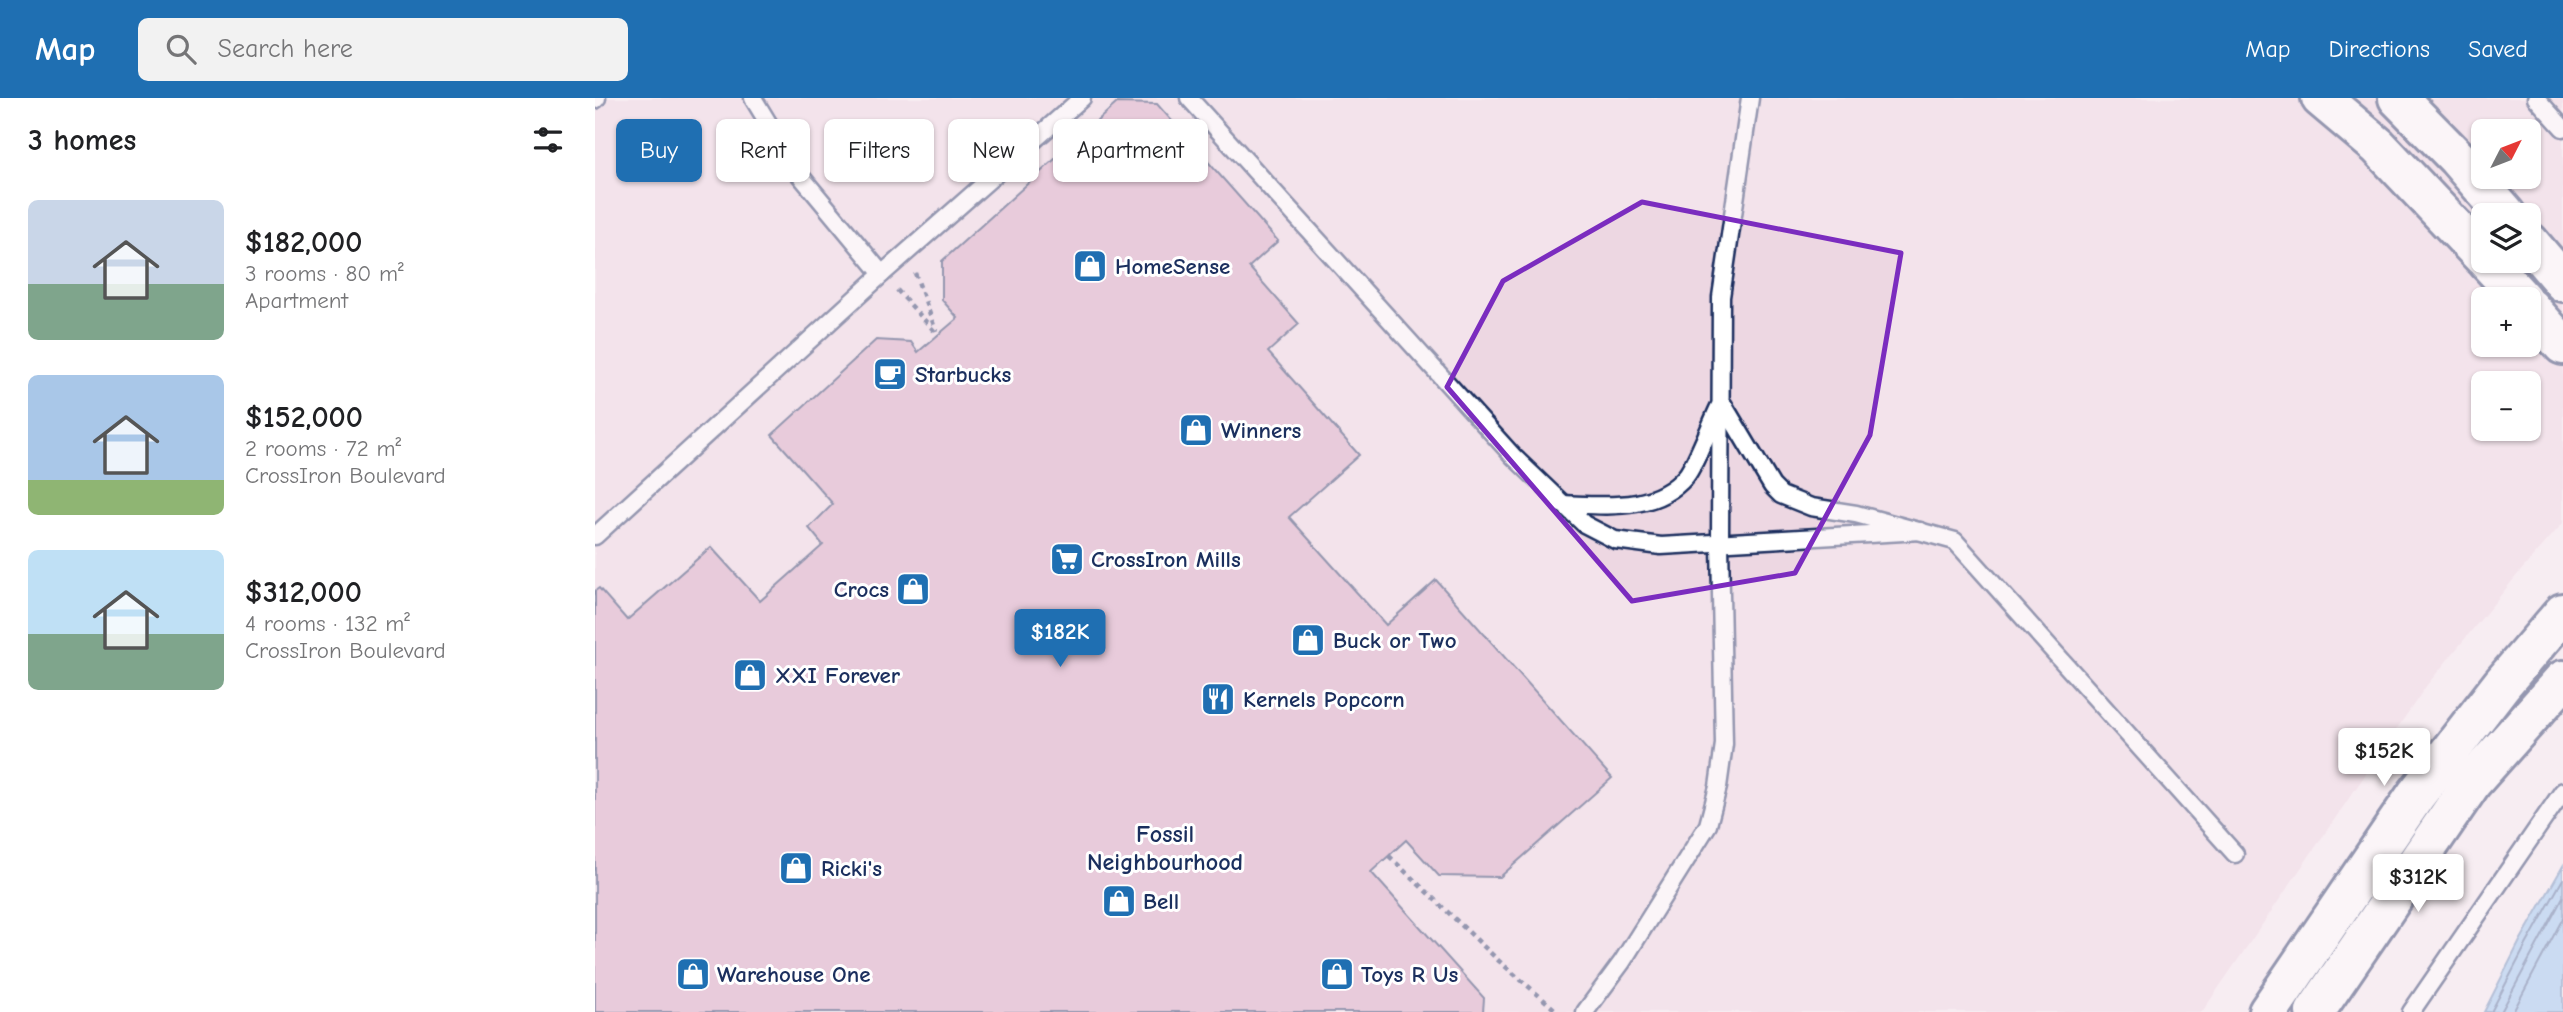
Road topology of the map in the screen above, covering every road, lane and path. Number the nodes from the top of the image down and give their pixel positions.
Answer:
1 (753, 98) edge
2 (1082, 98) edge
3 (1189, 98) edge
4 (1750, 98) edge
5 (2321, 98) edge
6 (2398, 98) edge
7 (2536, 98) edge
8 (2563, 128) edge
9 (2496, 203) edge
10 (2471, 244) edge
11 (2541, 256) edge
12 (911, 268) dead end
13 (2498, 273) edge
14 (882, 274) junction
15 (2563, 282) edge
16 (2511, 287) edge
17 (2541, 321) edge
18 (2561, 345) edge
19 (1721, 402) junction
20 (1560, 504) junction
21 (1921, 531) junction
22 (595, 536) edge
23 (1720, 544) junction
24 (2563, 612) edge
25 (2563, 680) edge
26 (2563, 791) edge
27 (2235, 854) dead end
28 (1388, 856) dead end
29 (1557, 1012) edge
30 (1585, 1012) edge
31 (2268, 1012) edge
32 (2315, 1012) edge
33 (2411, 1012) edge

1 - 14 lane
2 - 14 lane
3 - 20 lane
4 - 19 lane
5 - 10 street
6 - 9 street
7 - 8 lane
11 - 15 street
12 - 14 path
13 - 16 street
14 - 22 lane
17 - 18 street
19 - 20 lane
19 - 21 lane
19 - 23 lane
20 - 23 lane
21 - 23 lane
21 - 27 lane
23 - 30 lane
24 - 31 street
25 - 32 street
26 - 33 lane
28 - 29 path

